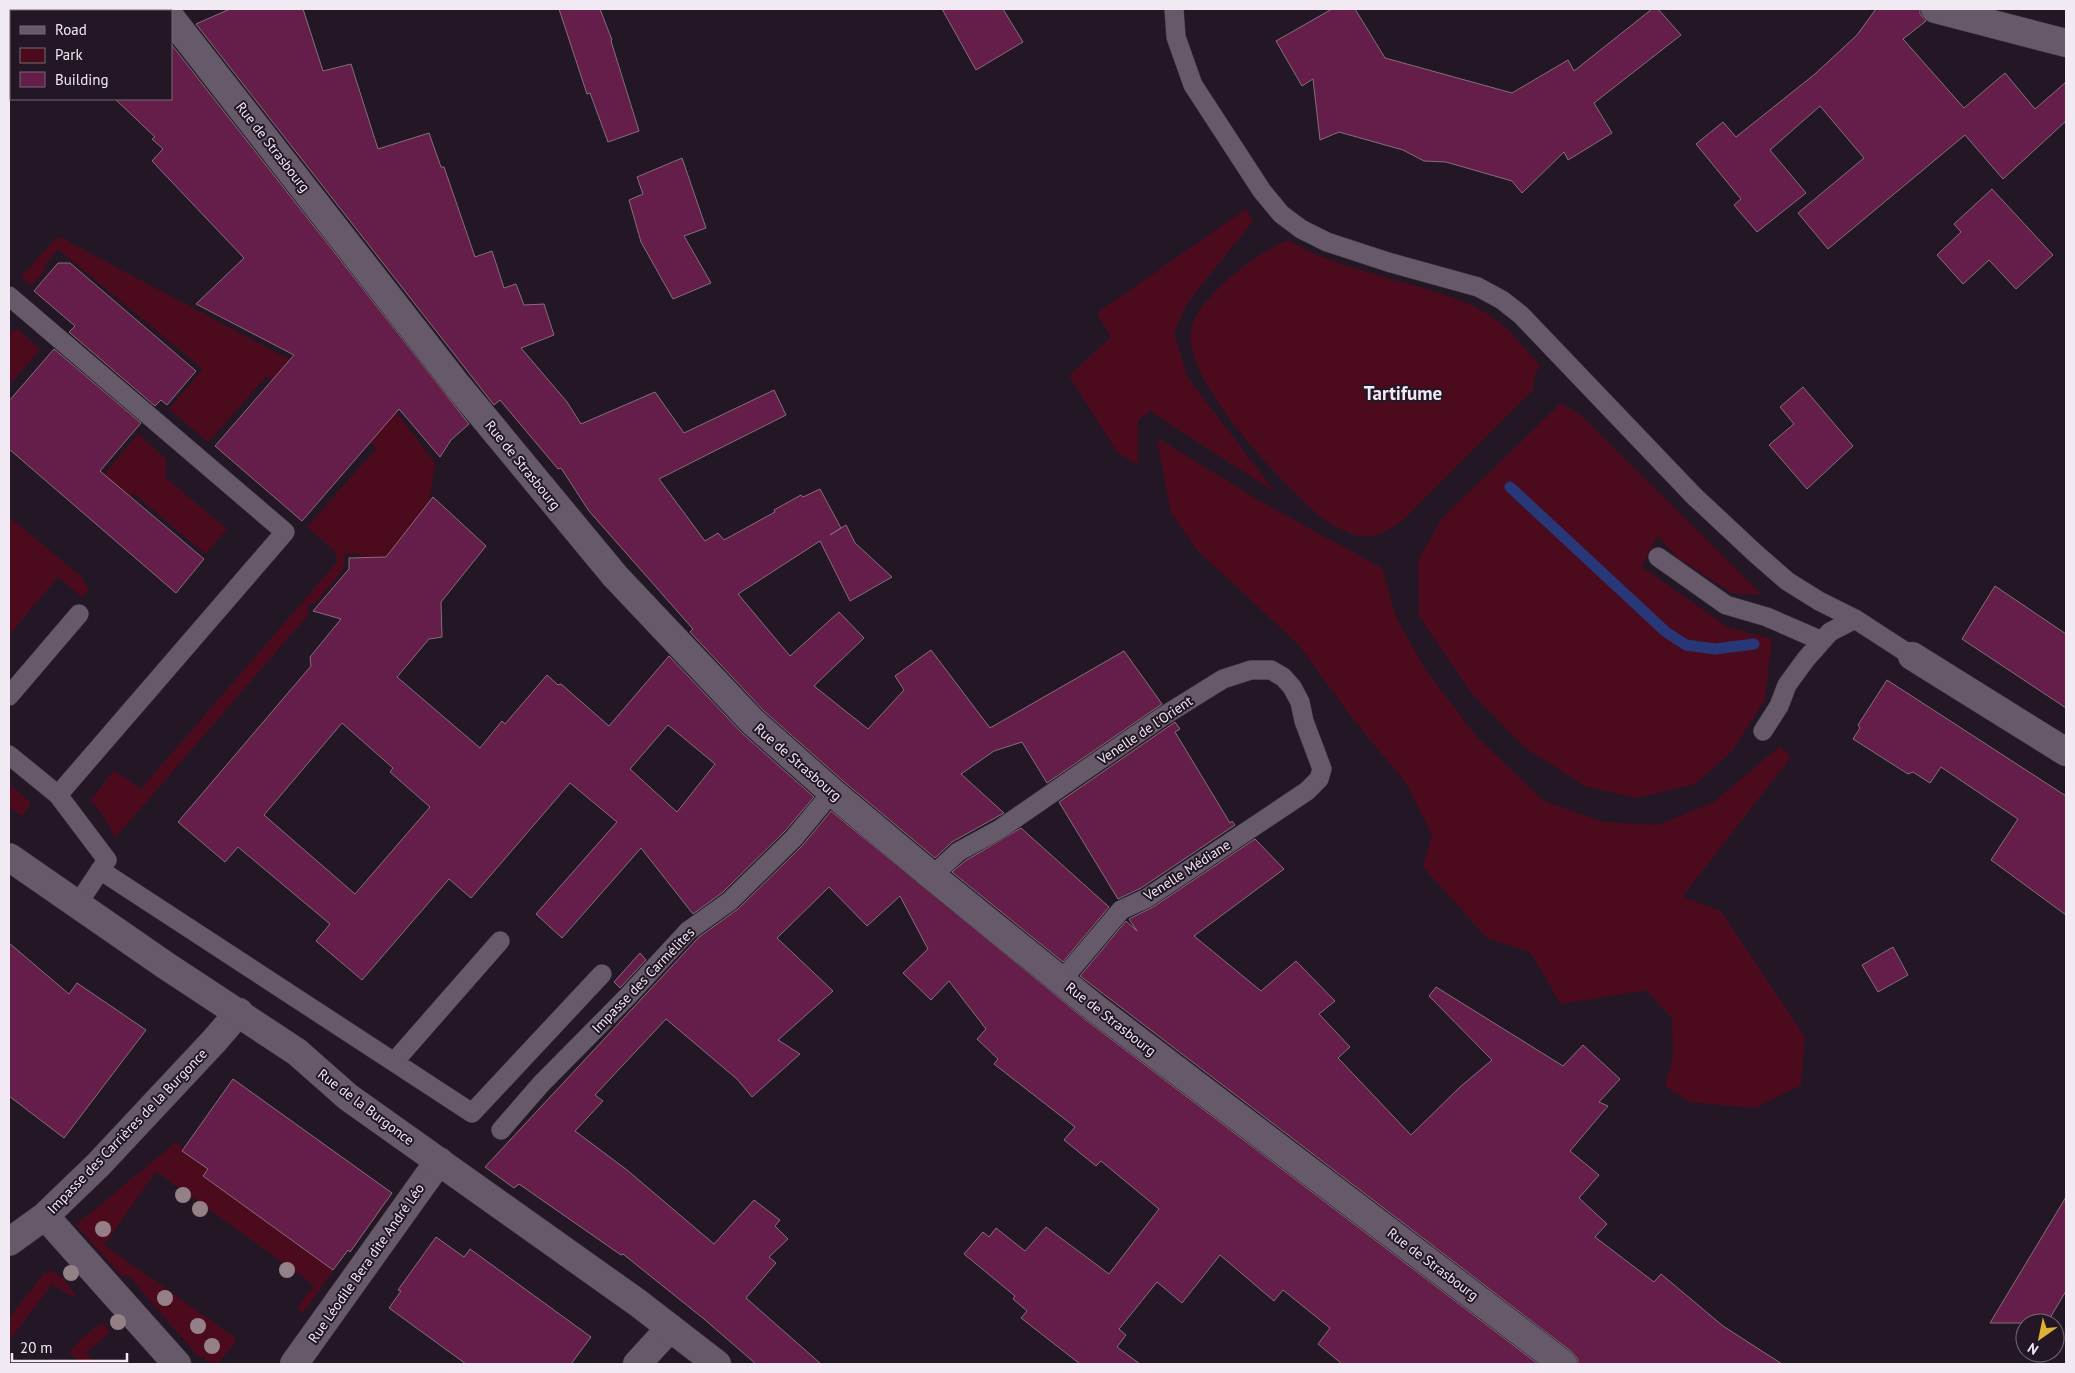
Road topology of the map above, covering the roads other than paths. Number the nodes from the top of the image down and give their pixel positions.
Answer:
1 (1174, 9) edge
2 (1934, 9) edge
3 (172, 19) edge
4 (2066, 43) edge
5 (9, 296) edge
6 (1658, 557) dead end
7 (79, 614) dead end
8 (1855, 619) junction
9 (1822, 641) junction
10 (1912, 656) joint
11 (9, 696) edge
12 (1763, 731) dead end
13 (2066, 752) edge
14 (9, 755) edge
15 (1322, 769) joint
16 (832, 792) junction
17 (58, 794) junction
18 (9, 857) edge
19 (100, 870) junction
20 (932, 876) junction
21 (77, 905) junction
22 (500, 941) dead end
23 (602, 974) dead end
24 (1061, 981) junction
25 (239, 1012) junction
26 (394, 1062) junction
27 (501, 1130) dead end
28 (439, 1161) junction
29 (45, 1216) junction
30 (9, 1242) edge
31 (670, 1328) junction
32 (177, 1364) edge
33 (294, 1364) edge
34 (637, 1364) edge
35 (717, 1364) edge
36 (1564, 1364) edge

1 - 8 lane
2 - 4 street
3 - 16 street, Rue de Strasbourg
5 - 17 lane
6 - 9 lane
7 - 11 lane
8 - 9 lane
8 - 10 lane
9 - 12 lane
10 - 13 street
14 - 17 lane
15 - 20 lane, Venelle de l'Orient
15 - 24 lane, Venelle Médiane
16 - 20 street, Rue de Strasbourg
16 - 27 lane, Impasse des Carmélites
17 - 19 lane
18 - 21 street, Rue de la Burgonce
19 - 21 lane
19 - 26 lane
20 - 24 street, Rue de Strasbourg
21 - 25 street, Rue de la Burgonce
22 - 26 lane
23 - 26 lane
24 - 36 street, Rue de Strasbourg
25 - 28 street, Rue de la Burgonce
25 - 29 street, Impasse des Carrières de la Burgonce
28 - 31 street, Rue de la Burgonce
28 - 33 street, Rue Léodile Bera dite André Léo
29 - 30 street, Impasse des Carrières de la Burgonce
29 - 32 street
31 - 34 street
31 - 35 street, Rue de la Burgonce

